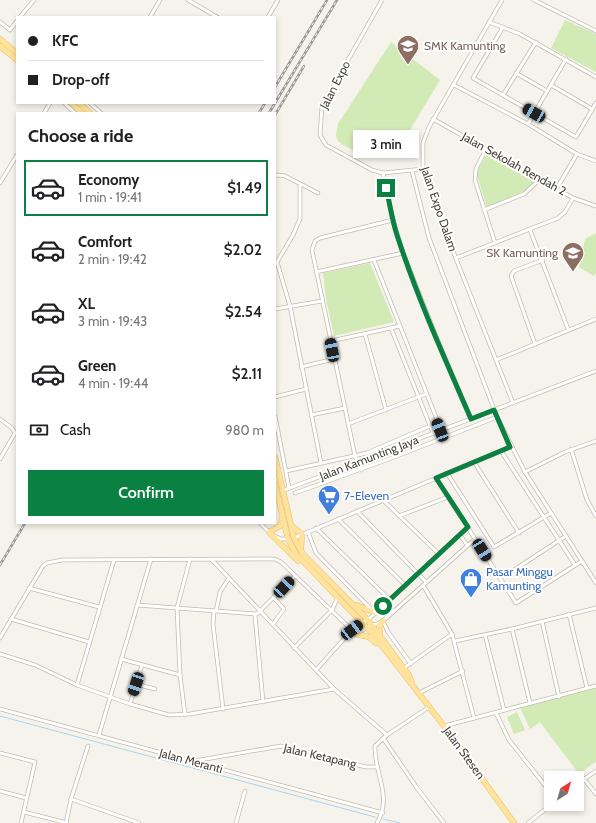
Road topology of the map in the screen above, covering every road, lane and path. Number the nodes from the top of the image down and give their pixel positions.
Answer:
1 (34, 0) edge
2 (160, 0) edge
3 (188, 0) edge
4 (278, 0) edge
5 (382, 0) edge
6 (502, 0) edge
7 (534, 0) edge
8 (21, 16) edge
9 (151, 16) edge
10 (215, 16) edge
11 (269, 16) edge
12 (0, 22) edge
13 (16, 22) edge
14 (489, 22) junction
15 (503, 27) junction
16 (596, 31) edge
17 (0, 39) edge
18 (536, 42) junction
19 (0, 46) edge
20 (16, 52) edge
21 (16, 59) edge
22 (566, 59) junction
23 (516, 73) junction
24 (596, 78) edge
25 (454, 85) junction
26 (550, 85) junction
27 (547, 91) junction
28 (503, 95) junction
29 (596, 102) edge
30 (65, 104) edge
31 (72, 104) edge
32 (80, 104) edge
33 (91, 104) edge
34 (98, 104) edge
35 (96, 108) junction
36 (592, 109) junction
37 (74, 112) edge
38 (81, 112) edge
39 (89, 112) edge
40 (100, 112) edge
41 (534, 113) junction
42 (433, 119) junction
43 (528, 124) junction
44 (486, 149) junction
45 (577, 154) junction
46 (16, 157) edge
47 (596, 161) edge
48 (423, 169) junction
49 (412, 171) junction
50 (383, 172) junction
51 (276, 176) edge
52 (540, 179) junction
53 (0, 183) edge
54 (300, 185) junction
55 (557, 188) junction
56 (318, 193) dead end
57 (573, 198) junction
58 (596, 206) edge
59 (484, 210) junction
60 (393, 220) junction
61 (530, 230) junction
62 (495, 243) junction
63 (404, 254) junction
64 (456, 258) junction
65 (374, 260) junction
66 (543, 260) junction
67 (276, 261) edge
68 (316, 272) junction
69 (322, 301) junction
70 (290, 306) junction
71 (276, 309) edge
72 (596, 319) edge
73 (400, 326) junction
74 (391, 328) junction
75 (568, 330) junction
76 (365, 334) junction
77 (331, 341) junction
78 (535, 344) junction
79 (334, 359) junction
80 (496, 360) junction
81 (302, 367) junction
82 (596, 370) edge
83 (306, 388) junction
84 (426, 394) junction
85 (276, 397) edge
86 (418, 397) junction
87 (513, 403) junction
88 (345, 408) junction
89 (386, 410) junction
90 (494, 410) junction
91 (311, 415) junction
92 (497, 417) junction
93 (0, 419) edge
94 (471, 419) junction
95 (276, 421) edge
96 (348, 424) junction
97 (430, 426) junction
98 (440, 430) junction
99 (433, 433) junction
100 (596, 441) edge
101 (510, 447) junction
102 (571, 449) junction
103 (0, 450) edge
104 (501, 451) junction
105 (4, 453) junction
106 (355, 456) junction
107 (0, 459) edge
108 (358, 462) junction
109 (474, 462) junction
110 (321, 463) junction
111 (276, 464) edge
112 (361, 470) junction
113 (286, 471) junction
114 (525, 472) junction
115 (447, 473) junction
116 (436, 478) junction
117 (276, 486) edge
118 (289, 488) junction
119 (280, 492) junction
120 (295, 493) dead end
121 (448, 497) junction
122 (383, 500) junction
123 (357, 511) junction
124 (551, 513) junction
125 (399, 516) junction
126 (596, 516) edge
127 (283, 518) junction
128 (543, 518) junction
129 (338, 519) junction
130 (290, 523) junction
131 (261, 524) edge
132 (468, 527) junction
133 (316, 528) junction
134 (270, 532) junction
135 (308, 532) junction
136 (520, 533) junction
137 (302, 534) junction
138 (460, 535) junction
139 (566, 536) junction
140 (294, 538) junction
141 (288, 539) junction
142 (475, 539) junction
143 (558, 540) junction
144 (467, 546) junction
145 (303, 554) junction
146 (439, 554) junction
147 (151, 559) junction
148 (190, 559) junction
149 (211, 559) junction
150 (114, 560) junction
151 (582, 561) junction
152 (575, 565) junction
153 (307, 566) junction
154 (514, 570) dead end
155 (419, 573) junction
156 (295, 576) junction
157 (229, 578) junction
158 (426, 582) junction
159 (596, 583) edge
160 (422, 585) junction
161 (406, 586) junction
162 (336, 587) junction
163 (29, 588) junction
164 (338, 597) junction
165 (274, 598) junction
166 (390, 600) junction
167 (137, 605) junction
168 (99, 607) junction
169 (177, 608) junction
170 (596, 608) edge
171 (332, 610) junction
172 (215, 611) junction
173 (261, 611) junction
174 (376, 613) junction
175 (569, 614) junction
176 (255, 615) junction
177 (11, 619) junction
178 (367, 619) junction
179 (383, 621) junction
180 (542, 621) junction
181 (362, 623) junction
182 (273, 624) junction
183 (369, 626) junction
184 (512, 629) junction
185 (354, 632) junction
186 (452, 634) junction
187 (485, 635) junction
188 (0, 638) edge
189 (382, 639) junction
190 (455, 640) junction
191 (89, 642) junction
192 (294, 648) junction
193 (0, 654) edge
194 (121, 659) junction
195 (391, 660) junction
196 (411, 664) junction
197 (142, 665) junction
198 (404, 668) junction
199 (316, 670) junction
200 (463, 671) junction
201 (180, 675) junction
202 (136, 684) junction
203 (412, 684) junction
204 (77, 685) junction
205 (596, 686) edge
206 (587, 688) junction
207 (155, 689) dead end
208 (334, 689) junction
209 (419, 693) junction
210 (559, 696) junction
211 (109, 697) junction
212 (263, 702) junction
213 (530, 703) junction
214 (130, 704) junction
215 (429, 707) junction
216 (0, 709) edge
217 (223, 709) junction
218 (504, 710) junction
219 (496, 713) junction
220 (185, 715) junction
221 (474, 718) junction
222 (444, 726) junction
223 (99, 735) junction
224 (387, 735) junction
225 (383, 738) junction
226 (88, 746) dead end
227 (0, 753) edge
228 (192, 762) junction
229 (378, 767) junction
230 (596, 771) edge
231 (584, 779) joint
232 (544, 784) edge
233 (245, 791) dead end
234 (0, 792) edge
235 (596, 794) edge
236 (26, 798) junction
237 (71, 799) junction
238 (544, 810) edge
239 (24, 812) junction
240 (383, 813) junction
241 (22, 823) edge
242 (66, 823) edge
243 (139, 823) edge
244 (236, 823) edge
245 (377, 823) edge
246 (444, 823) edge
247 (514, 823) edge
248 (528, 823) edge

1 - 8 street
2 - 9 street
3 - 10 street
4 - 11 street
5 - 50 street, Jalan Expo
6 - 14 street, Jalan Expo Dalam
7 - 16 street
12 - 13 street
14 - 15 street
14 - 25 street, Jalan Expo Dalam
15 - 18 street
15 - 28 street
17 - 20 main road
18 - 22 street
18 - 23 street
19 - 21 main road
22 - 24 street
22 - 26 street
23 - 27 street
23 - 28 street
25 - 42 street, Jalan Expo Dalam
25 - 43 street
26 - 27 street
26 - 36 street
27 - 41 street
28 - 41 street
29 - 36 street
30 - 37 street
31 - 38 main road
32 - 39 main road
33 - 35 street
34 - 35 street
35 - 40 street
36 - 41 street
41 - 43 street
42 - 44 street, Jalan Sekolah Rendah 2
42 - 48 street, Jalan Expo Dalam
43 - 45 street
44 - 52 street, Jalan Sekolah Rendah 2
44 - 59 street
45 - 47 street
45 - 55 street
46 - 53 street
48 - 49 street, Jalan Expo
48 - 64 street, Jalan Expo Dalam
49 - 50 street, Jalan Expo
49 - 90 street
50 - 60 street
51 - 54 street
52 - 55 street, Jalan Sekolah Rendah 2
52 - 59 street
54 - 56 street
54 - 67 street
55 - 57 street, Jalan Sekolah Rendah 2
57 - 58 street, Jalan Sekolah Rendah 2
57 - 61 street
59 - 62 street
60 - 63 street
60 - 68 street
61 - 62 street
61 - 66 street
62 - 64 street
63 - 65 street
63 - 94 street
64 - 80 street, Jalan Expo Dalam
65 - 68 street
65 - 73 street
66 - 75 street
66 - 78 street
67 - 70 street
68 - 69 street
69 - 70 street
69 - 77 street
70 - 71 street
70 - 81 street
72 - 75 street
73 - 74 street
73 - 84 street
74 - 76 street
74 - 86 street
75 - 78 street
76 - 77 street
76 - 89 street
77 - 79 street
78 - 80 street
79 - 81 street
79 - 88 street
80 - 87 street, Jalan Expo Dalam
81 - 83 street
82 - 87 street, Jalan Kamunting Jaya
83 - 85 street
83 - 91 street
84 - 86 street
84 - 98 street
86 - 89 street
86 - 97 street
87 - 90 street, Jalan Kamunting Jaya
88 - 91 street
88 - 96 street
89 - 96 street
90 - 92 street
90 - 94 street, Jalan Kamunting Jaya
91 - 110 street
92 - 101 street
92 - 112 street
93 - 105 street
94 - 98 street, Jalan Kamunting Jaya
95 - 113 street
96 - 106 street
97 - 99 street
97 - 106 street
98 - 99 street, Jalan Kamunting Jaya
99 - 108 street, Jalan Kamunting Jaya
100 - 102 street
101 - 104 street
101 - 114 street
102 - 114 street
102 - 126 street
103 - 105 street
104 - 109 street
104 - 128 street
105 - 107 street
106 - 108 street
106 - 110 street
108 - 112 street
108 - 118 street, Jalan Kamunting Jaya
109 - 115 street
109 - 136 street
110 - 113 street
111 - 119 main road
112 - 120 street
113 - 118 street
114 - 124 street
115 - 116 street
115 - 136 street
116 - 121 street
116 - 122 street
117 - 119 main road
118 - 119 street, Jalan Kamunting Jaya
119 - 127 main road
119 - 130 main road
121 - 125 street
121 - 132 street
122 - 123 street
122 - 125 street
123 - 129 street
123 - 155 street
124 - 128 street
124 - 139 street
125 - 146 street
127 - 134 main road
127 - 141 main road
128 - 136 street
128 - 143 street
129 - 133 street
129 - 161 street
130 - 137 main road
130 - 140 main road
131 - 134 street
132 - 138 street
132 - 142 street
133 - 135 street
133 - 166 street
134 - 141 street
134 - 153 main road
135 - 137 street
135 - 174 street
137 - 140 street
137 - 145 main road
138 - 144 street
138 - 146 street
139 - 143 street
139 - 151 street
140 - 141 street
140 - 145 main road
141 - 153 main road
142 - 144 street
142 - 152 street
143 - 152 street
143 - 154 street
144 - 158 street
145 - 162 main road
146 - 155 street
147 - 148 street
147 - 150 street
147 - 167 street
148 - 149 street
148 - 169 street
149 - 156 street
149 - 157 street
150 - 163 street
150 - 168 street
151 - 152 street
151 - 159 street
153 - 164 main road
155 - 158 street
155 - 161 street
156 - 165 street
156 - 171 street
157 - 172 street
157 - 173 street
158 - 160 street
160 - 179 street
160 - 186 street
161 - 166 street
162 - 174 main road
162 - 178 main road
163 - 168 street
163 - 177 street
164 - 171 street
164 - 181 main road
165 - 173 street
165 - 182 street
166 - 174 street
167 - 169 street
167 - 194 street
168 - 191 street
169 - 172 street
169 - 201 street
170 - 175 street
171 - 185 street
171 - 192 street
172 - 176 street
172 - 217 street
173 - 176 street
173 - 182 street
174 - 178 street
175 - 180 street
175 - 206 street
176 - 212 street
177 - 188 street
177 - 191 street
178 - 181 street
178 - 183 main road
179 - 183 street
179 - 189 main road
179 - 196 street
180 - 184 street
180 - 210 street
181 - 183 main road
181 - 185 street
182 - 192 street
183 - 185 street
183 - 189 main road
183 - 195 main road
184 - 187 street
184 - 213 street
185 - 195 main road
185 - 199 street
186 - 190 street
186 - 196 street
187 - 190 street
187 - 218 street
189 - 198 main road
190 - 200 street
191 - 204 street
192 - 199 street
193 - 204 street
194 - 197 street
194 - 211 street
195 - 203 main road
196 - 198 street
197 - 201 street
197 - 202 street
198 - 203 main road
199 - 208 street
200 - 209 street
200 - 221 street
201 - 220 street
202 - 207 street
202 - 214 street
203 - 209 main road, Jalan Stesen
204 - 211 street
205 - 206 street
206 - 210 street
208 - 212 street
208 - 224 street
209 - 215 main road, Jalan Stesen
210 - 213 street
211 - 214 street
211 - 223 street
212 - 217 street
213 - 218 street
214 - 220 street
215 - 222 main road, Jalan Stesen
215 - 224 street
216 - 223 street, Jalan Meranti
217 - 220 street
218 - 219 street
219 - 221 street
219 - 232 street
221 - 222 street
222 - 247 main road, Jalan Stesen
223 - 228 street, Jalan Meranti
224 - 225 street
225 - 229 street
225 - 246 street
226 - 237 street
227 - 236 street
228 - 229 street, Jalan Ketapang
228 - 240 street, Jalan Meranti
229 - 240 street
230 - 231 street
231 - 235 street
233 - 244 street
234 - 236 street
236 - 239 street
237 - 242 street
237 - 243 street
238 - 248 street
239 - 241 street
239 - 242 street
240 - 245 street

